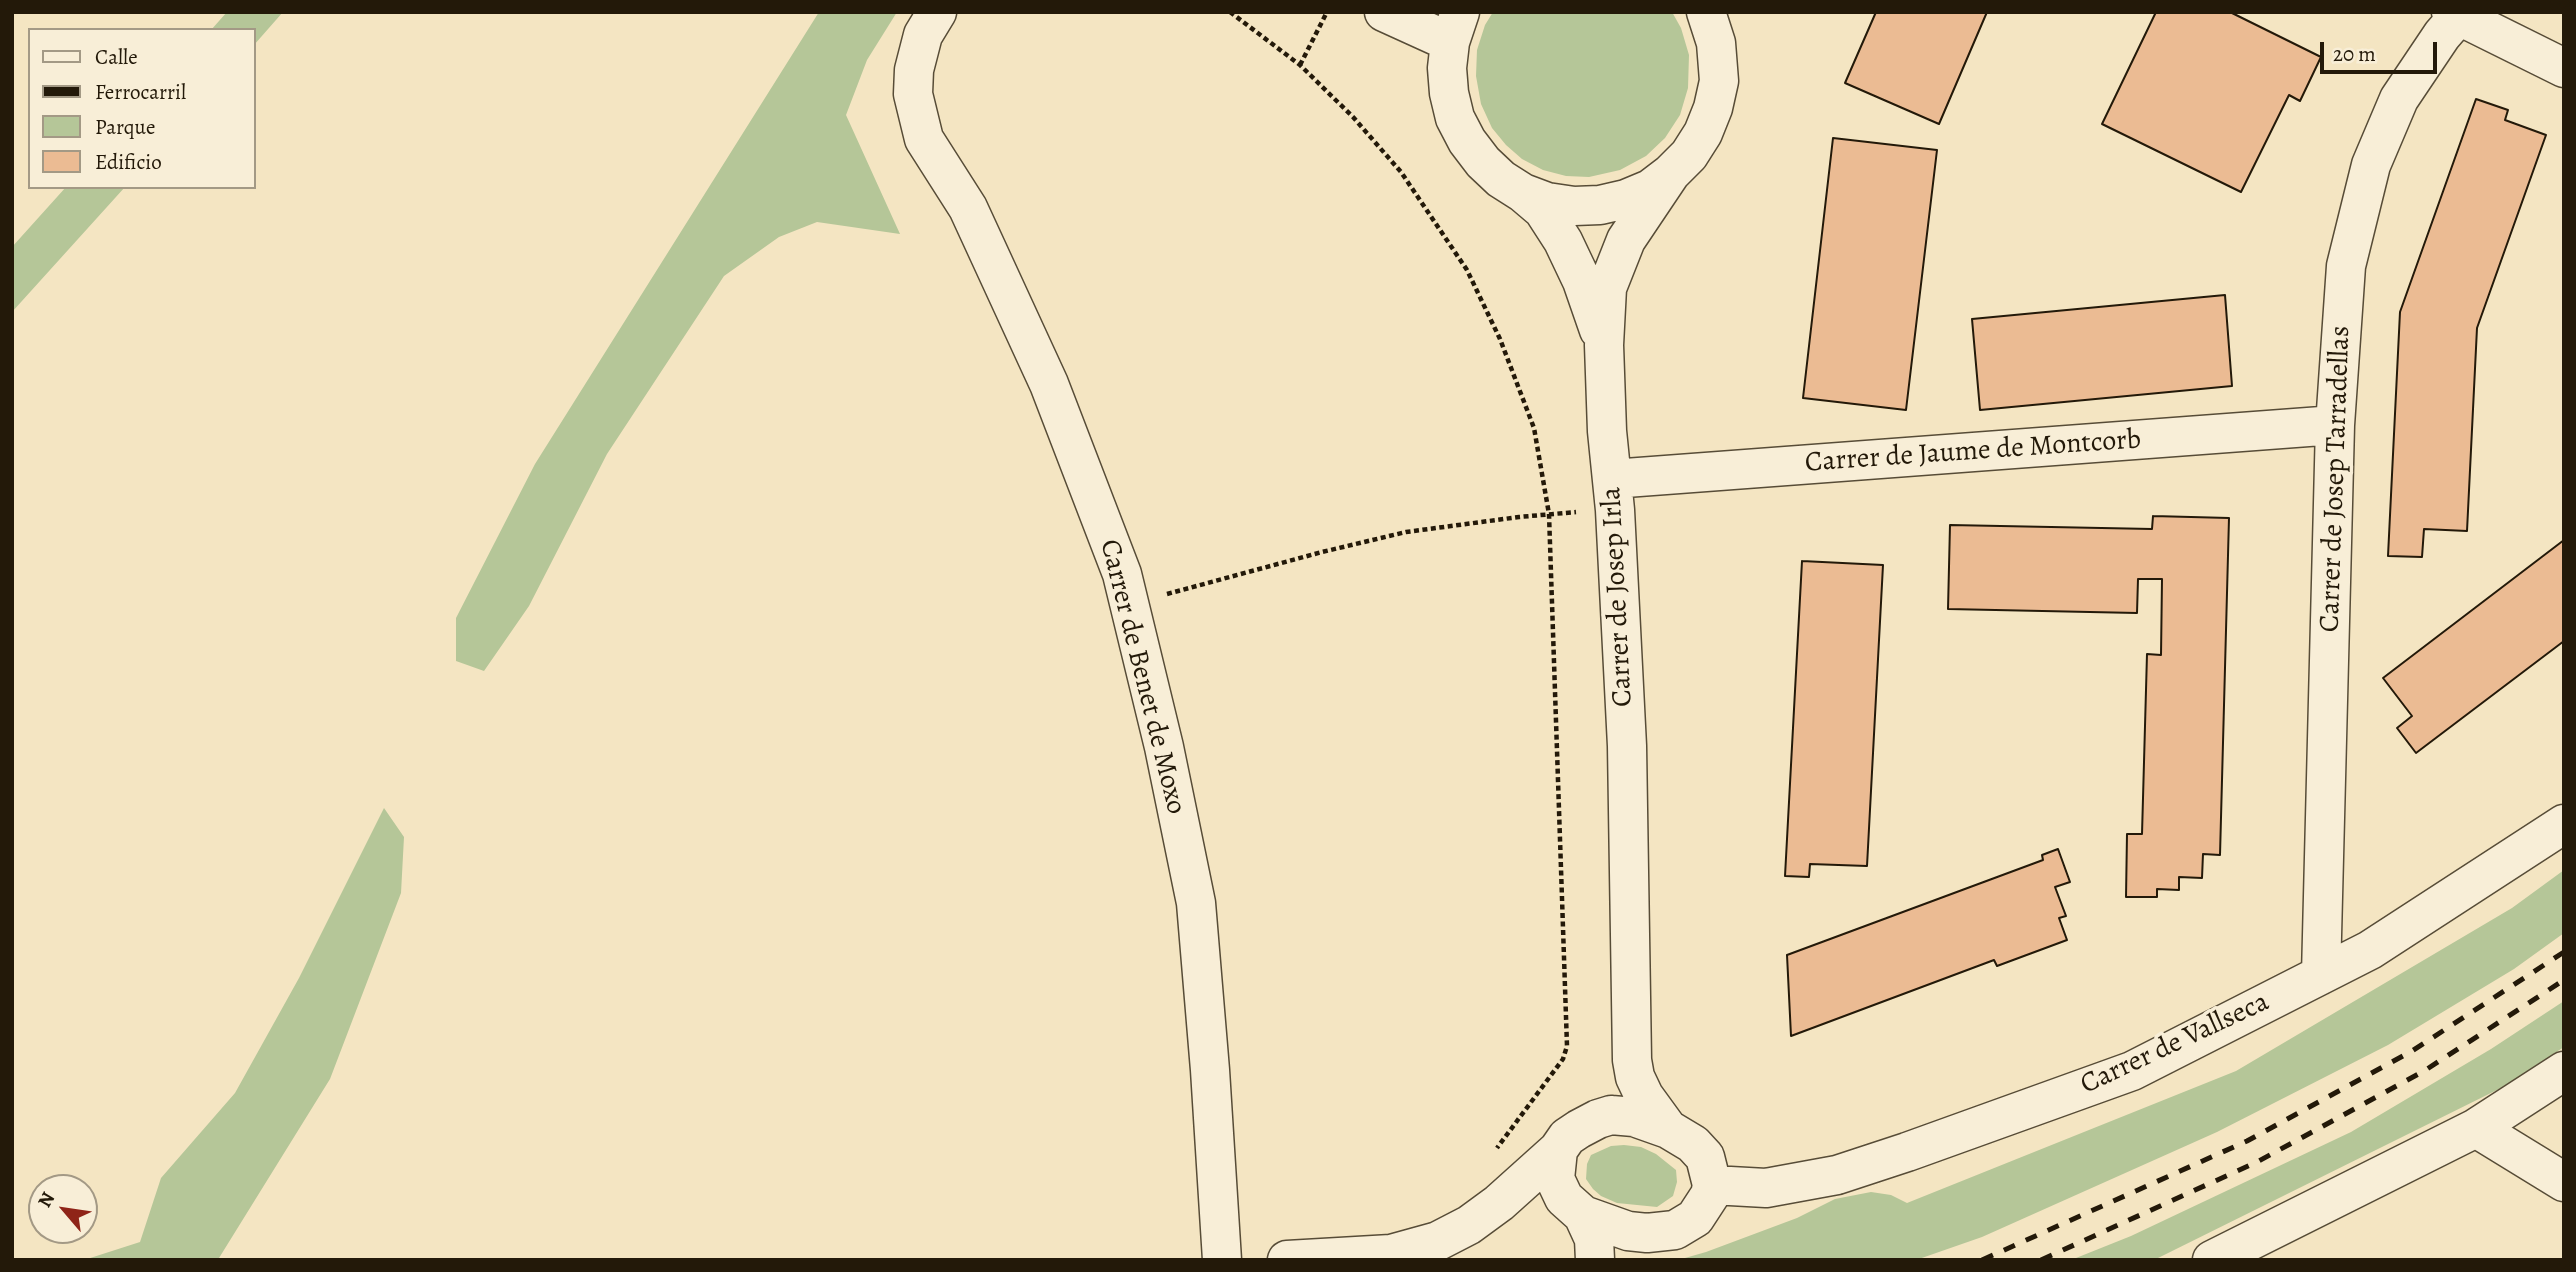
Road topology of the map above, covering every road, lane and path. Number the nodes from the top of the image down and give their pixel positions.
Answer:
1 (937, 12) edge
2 (1230, 12) edge
3 (1327, 12) edge
4 (1384, 12) edge
5 (1706, 12) edge
6 (2457, 14) edge
7 (1455, 27) edge
8 (1300, 65) junction
9 (2564, 68) edge
10 (1671, 173) junction
11 (1523, 193) junction
12 (1604, 345) junction
13 (2335, 425) junction
14 (1613, 494) junction
15 (1549, 514) junction
16 (1129, 604) junction
17 (2564, 824) edge
18 (2321, 975) junction
19 (1631, 1040) junction
20 (2564, 1071) edge
21 (1598, 1119) junction
22 (2476, 1128) junction
23 (1668, 1129) junction
24 (1558, 1150) junction
25 (1492, 1153) dead end
26 (2564, 1182) edge
27 (1712, 1185) junction
28 (1499, 1203) junction
29 (1574, 1206) junction
30 (1673, 1245) edge
31 (1222, 1260) edge
32 (1287, 1260) edge
33 (1594, 1260) edge
34 (2212, 1260) edge

1 - 16 street, Carrer de Benet de Moxo
2 - 8 path
3 - 8 path
4 - 7 street
5 - 10 street
6 - 9 street
6 - 13 street, Carrer de Josep Tarradellas
7 - 11 street
8 - 15 path
10 - 11 street
10 - 12 street, Carrer de Josep Irla
11 - 12 street
12 - 14 street, Carrer de Josep Irla
13 - 14 street, Carrer de Jaume de Montcorb
13 - 18 street, Carrer de Josep Tarradellas
14 - 15 path
14 - 19 street, Carrer de Josep Irla
15 - 16 path
15 - 25 path
16 - 31 street, Carrer de Benet de Moxo
17 - 18 street, Carrer de Vallseca
18 - 27 street, Carrer de Vallseca
19 - 21 street
19 - 23 street
20 - 22 street
21 - 23 street
21 - 24 street
22 - 26 street
22 - 34 street
23 - 27 street
24 - 28 street
24 - 29 street
27 - 30 street
28 - 29 street
28 - 32 street
29 - 30 street
29 - 33 street

